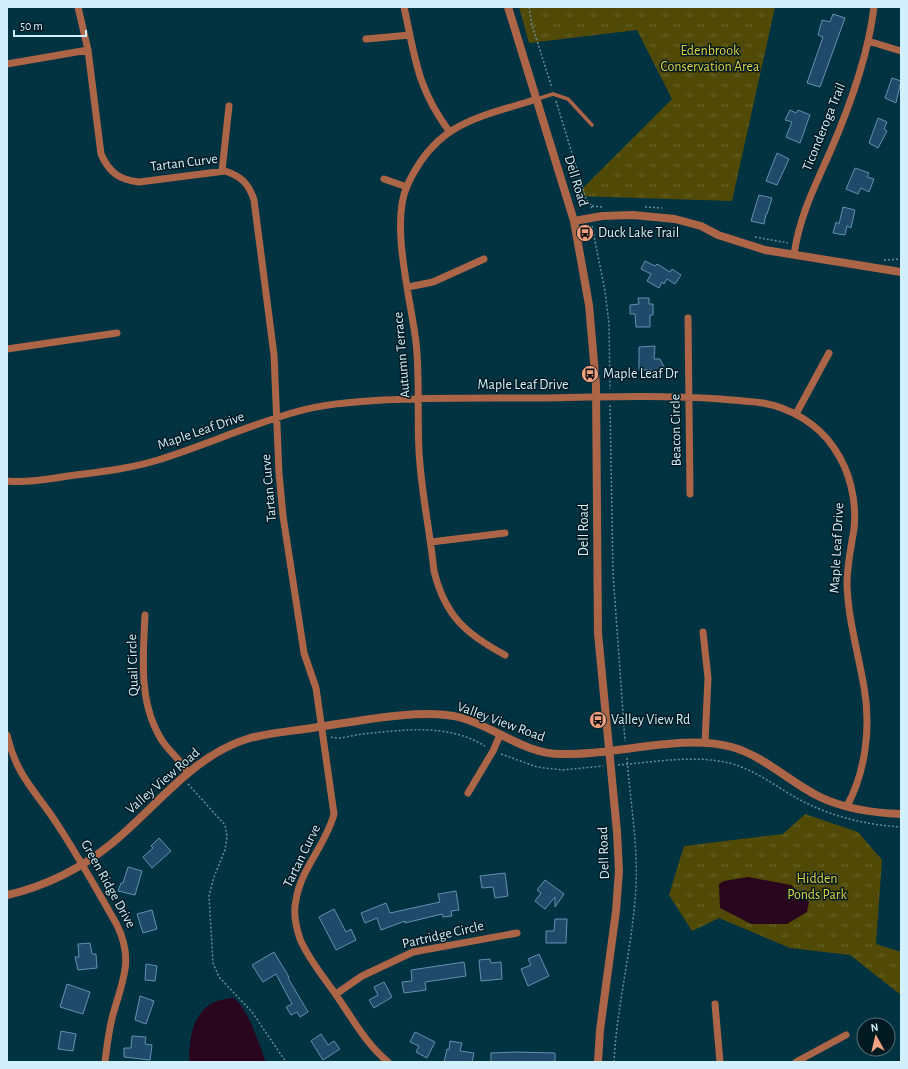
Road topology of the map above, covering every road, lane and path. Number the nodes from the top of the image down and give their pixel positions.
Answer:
1 (78, 7) edge
2 (404, 7) edge
3 (508, 7) edge
4 (874, 7) edge
5 (410, 34) junction
6 (366, 39) dead end
7 (868, 41) junction
8 (88, 50) junction
9 (901, 51) edge
10 (7, 64) edge
11 (537, 99) junction
12 (229, 106) dead end
13 (592, 125) dead end
14 (449, 131) junction
15 (222, 171) junction
16 (384, 179) dead end
17 (407, 187) junction
18 (592, 206) dead end
19 (605, 207) dead end
20 (638, 207) dead end
21 (664, 208) dead end
22 (574, 221) junction
23 (750, 236) dead end
24 (796, 245) junction
25 (794, 255) junction
26 (484, 259) dead end
27 (901, 259) edge
28 (880, 260) dead end
29 (901, 272) edge
30 (408, 287) junction
31 (688, 318) dead end
32 (117, 333) dead end
33 (7, 348) edge
34 (829, 353) dead end
35 (596, 397) junction
36 (689, 397) junction
37 (419, 399) junction
38 (796, 414) junction
39 (277, 419) junction
40 (7, 481) edge
41 (690, 494) dead end
42 (505, 533) dead end
43 (431, 542) junction
44 (145, 615) dead end
45 (702, 632) dead end
46 (505, 655) dead end
47 (322, 727) junction
48 (7, 735) edge
49 (500, 736) junction
50 (705, 743) junction
51 (608, 751) junction
52 (186, 776) junction
53 (468, 793) dead end
54 (847, 806) junction
55 (901, 814) edge
56 (82, 864) junction
57 (7, 895) edge
58 (517, 933) dead end
59 (336, 994) junction
60 (715, 1004) dead end
61 (846, 1035) dead end
62 (105, 1062) edge
63 (286, 1062) edge
64 (388, 1062) edge
65 (598, 1062) edge
66 (720, 1062) edge
67 (796, 1062) edge

1 - 8 street, Tartan Curve
2 - 5 street
3 - 11 street, Dell Road
4 - 7 street, Ticonderoga Trail
5 - 6 street
5 - 14 street
7 - 9 street
7 - 24 street, Ticonderoga Trail
8 - 10 street
8 - 15 street, Tartan Curve
11 - 13 lane
11 - 14 street, Autumn Terrace
11 - 22 street, Dell Road
12 - 15 street
14 - 17 street, Autumn Terrace
15 - 39 street, Tartan Curve
16 - 17 street
17 - 30 street, Autumn Terrace
18 - 19 path
20 - 21 path
22 - 25 street
22 - 35 street, Dell Road
23 - 24 path
24 - 25 street, Ticonderoga Trail
25 - 29 street
26 - 30 street
27 - 28 path
30 - 37 street, Autumn Terrace
31 - 36 street, Beacon Circle
32 - 33 street
34 - 38 street
35 - 36 street, Maple Leaf Drive
35 - 37 street, Maple Leaf Drive
35 - 51 street, Dell Road
36 - 38 street, Maple Leaf Drive
36 - 41 street, Beacon Circle
37 - 39 street, Maple Leaf Drive
37 - 43 street, Autumn Terrace
38 - 54 street, Maple Leaf Drive
39 - 40 street, Maple Leaf Drive
39 - 47 street, Tartan Curve
42 - 43 street
43 - 46 street, Autumn Terrace
44 - 52 street, Quail Circle
45 - 50 street
47 - 49 street, Valley View Road
47 - 52 street, Valley View Road
47 - 59 street, Tartan Curve
48 - 56 street, Green Ridge Drive
49 - 51 street, Valley View Road
49 - 53 street
50 - 51 street, Valley View Road
50 - 54 street, Valley View Road
51 - 65 street, Dell Road
52 - 56 street, Valley View Road
52 - 63 path
54 - 55 street, Valley View Road
56 - 57 street, Valley View Road
56 - 62 street, Green Ridge Drive
58 - 59 street, Partridge Circle
59 - 64 street, Tartan Curve
60 - 66 street
61 - 67 street

